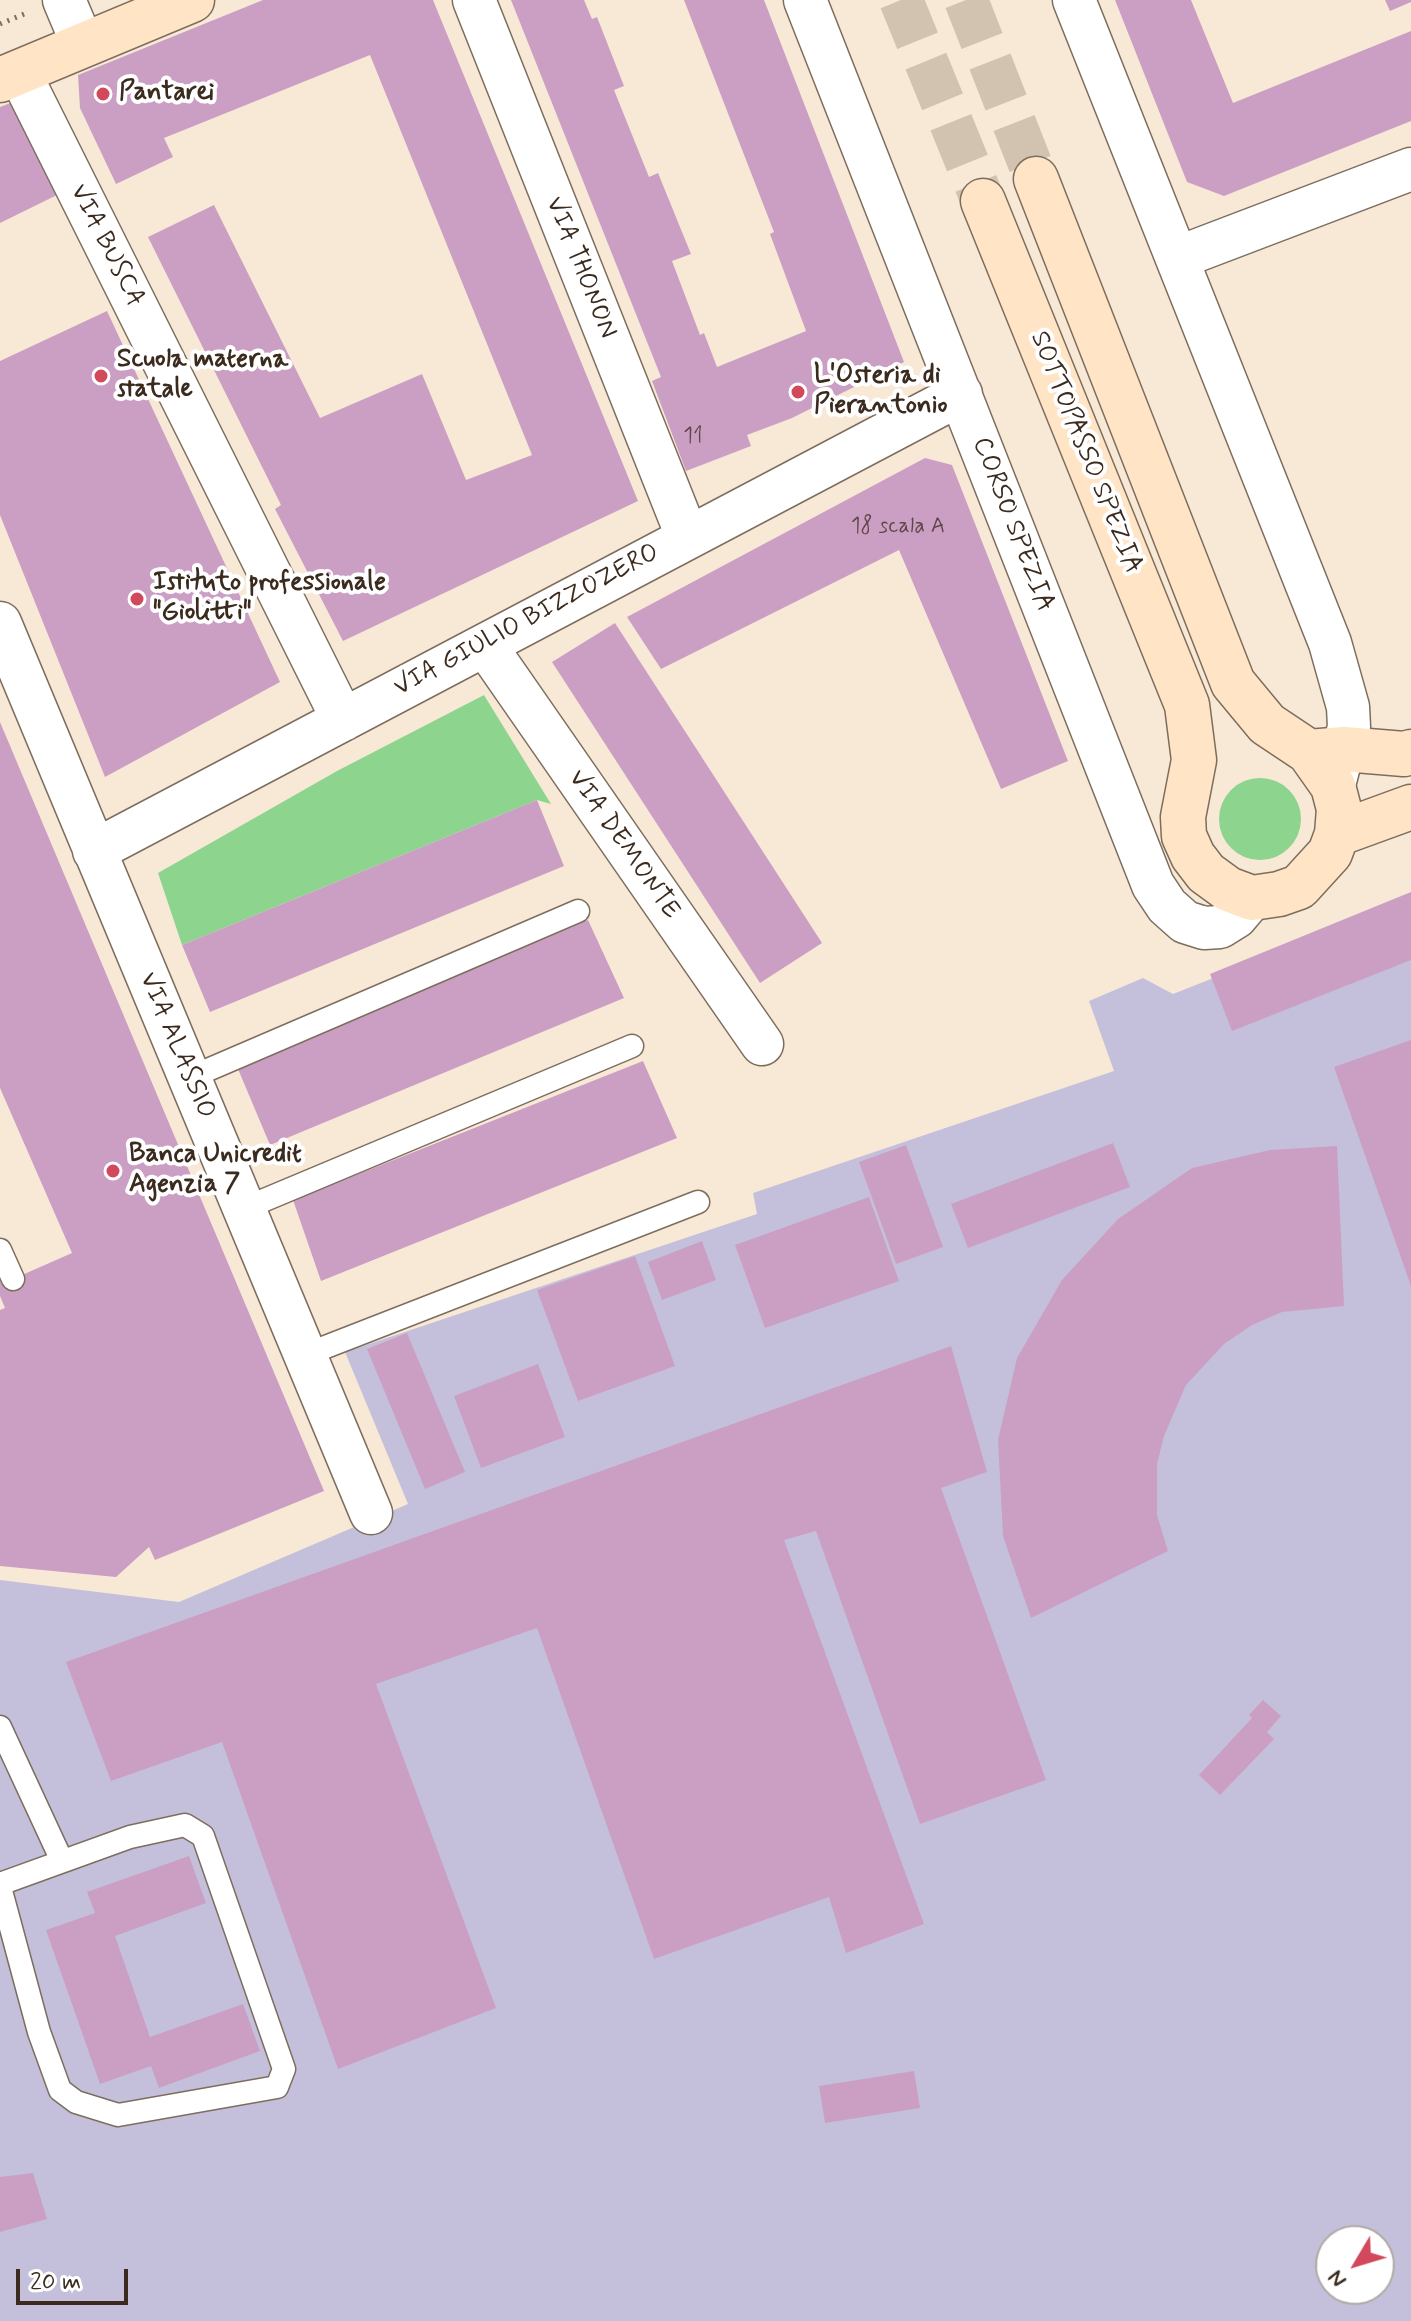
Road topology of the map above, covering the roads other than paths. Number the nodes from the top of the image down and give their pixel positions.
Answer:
1 (64, 0) edge
2 (192, 0) edge
3 (474, 0) edge
4 (805, 0) edge
5 (1074, 0) edge
6 (83, 45) junction
7 (9, 76) edge
8 (1411, 169) edge
9 (1036, 179) tunnel mouth
10 (983, 201) tunnel mouth
11 (1177, 258) junction
12 (961, 394) junction
13 (687, 536) junction
14 (0, 623) edge
15 (485, 645) junction
16 (343, 720) junction
17 (1411, 752) edge
18 (1329, 762) junction
19 (1411, 807) edge
20 (1337, 834) junction
21 (94, 851) junction
22 (1252, 898) junction
23 (578, 911) dead end
24 (762, 1044) dead end
25 (632, 1046) dead end
26 (189, 1078) junction
27 (698, 1202) dead end
28 (243, 1209) junction
29 (0, 1250) edge
30 (13, 1279) dead end
31 (305, 1355) junction
32 (371, 1513) dead end
33 (0, 1727) edge
34 (62, 1861) junction
35 (0, 1886) edge

1 - 6 street
2 - 6 street
3 - 13 street, VIA THONON
4 - 12 street, CORSO SPEZIA
5 - 11 street
6 - 7 street
7 - 16 street, VIA BUSCA
8 - 11 street
9 - 18 street, SOTTOPASSO SPEZIA
10 - 22 street, SOTTOPASSO SPEZIA
11 - 18 street
12 - 13 street, VIA GIULIO BIZZOZERO
12 - 22 street, CORSO SPEZIA
13 - 15 street, VIA GIULIO BIZZOZERO
14 - 21 street, VIA ALASSIO
15 - 16 street, VIA GIULIO BIZZOZERO
15 - 24 street, VIA DEMONTE
16 - 21 street, VIA GIULIO BIZZOZERO
17 - 18 street
18 - 20 street
19 - 20 street
20 - 22 street, CORSO SPEZIA
21 - 26 street, VIA ALASSIO
23 - 26 lane
25 - 28 lane
26 - 28 street, VIA ALASSIO
27 - 31 lane
28 - 31 street, VIA ALASSIO
29 - 30 lane
31 - 32 street, VIA ALASSIO
33 - 34 lane
34 - 35 lane
34 - 35 lane

